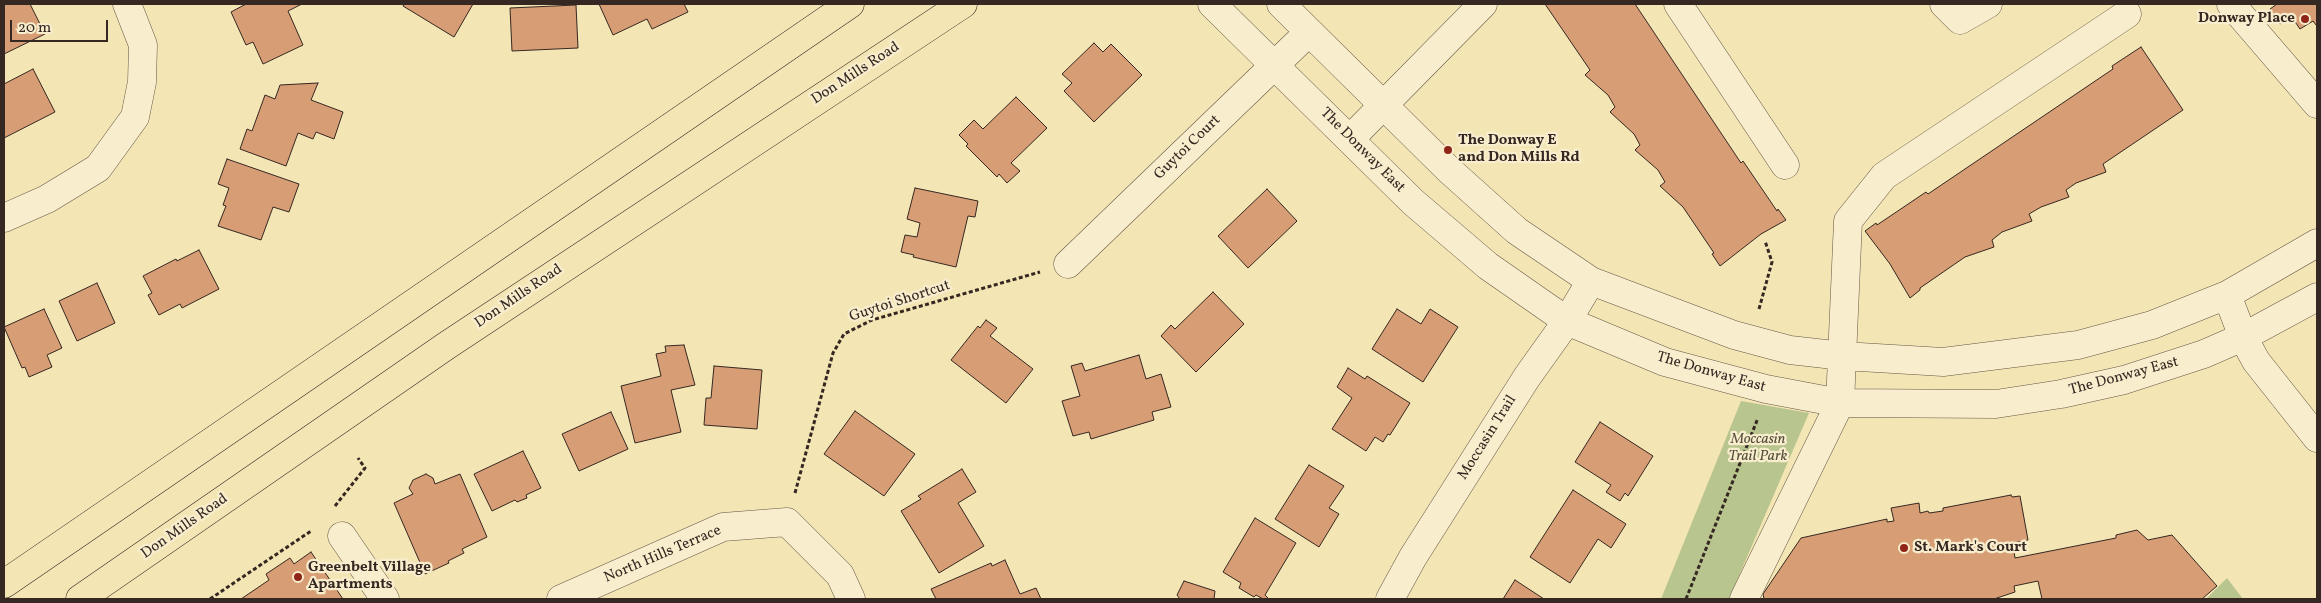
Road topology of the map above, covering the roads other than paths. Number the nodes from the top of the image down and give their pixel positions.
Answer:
1 (127, 4) edge
2 (850, 4) edge
3 (963, 4) edge
4 (1212, 4) edge
5 (1280, 4) edge
6 (1483, 4) edge
7 (1678, 4) edge
8 (1944, 4) edge
9 (1988, 4) edge
10 (2231, 4) edge
11 (2127, 14) dead end
12 (1309, 32) junction
13 (1275, 66) junction
14 (2317, 104) edge
15 (1382, 106) junction
16 (1350, 139) junction
17 (1785, 165) dead end
18 (4, 218) edge
19 (2317, 243) edge
20 (1068, 264) road end
21 (1591, 281) junction
22 (2227, 295) junction
23 (2317, 296) edge
24 (1567, 321) junction
25 (2243, 337) junction
26 (1843, 356) junction
27 (1840, 403) junction
28 (2317, 438) edge
29 (331, 530) road end
30 (4, 584) edge
31 (80, 599) edge
32 (385, 599) edge
33 (561, 599) edge
34 (851, 599) edge
35 (1390, 599) edge
36 (1744, 599) edge

1 - 18 street
2 - 30 main road
3 - 31 main road, Don Mills Road
4 - 13 street, The Donway East
5 - 12 street
6 - 15 street
7 - 17 street
8 - 9 street
10 - 14 street
11 - 26 street
12 - 13 street, Guytoi Court
12 - 15 street
13 - 16 street, The Donway East
13 - 20 street, Guytoi Court
15 - 16 street
15 - 21 street
16 - 24 street, The Donway East
19 - 22 street
21 - 24 street, Moccasin Trail
21 - 26 street
22 - 25 street
22 - 26 street
23 - 25 street, The Donway East
24 - 27 street, The Donway East
24 - 35 street, Moccasin Trail
25 - 27 street, The Donway East
25 - 28 street
26 - 27 street
27 - 36 street
29 - 32 street
33 - 34 street, North Hills Terrace

